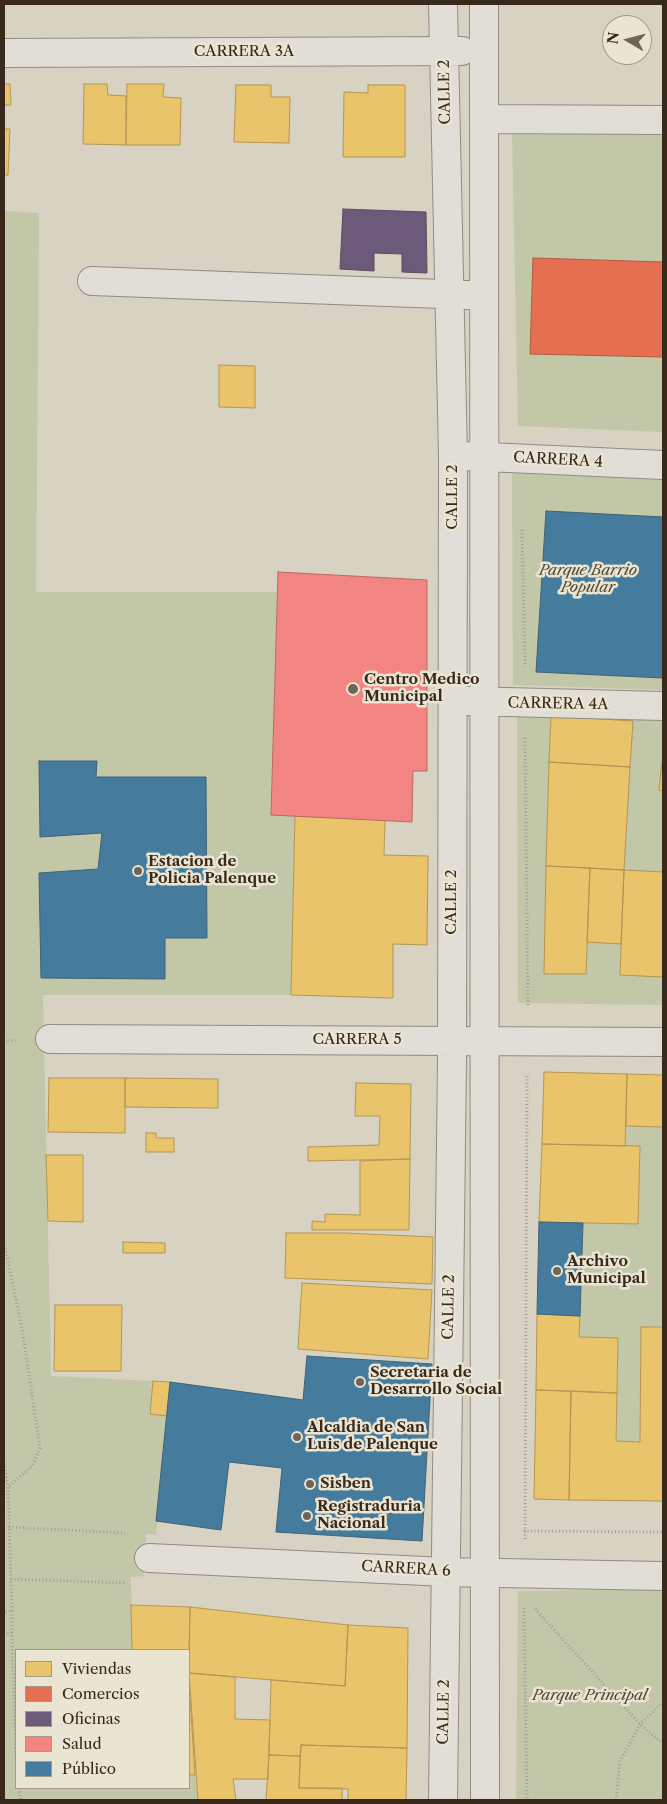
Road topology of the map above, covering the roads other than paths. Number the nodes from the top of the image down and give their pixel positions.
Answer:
1 (443, 4) edge
2 (484, 4) edge
3 (484, 51) junction
4 (444, 52) junction
5 (4, 53) edge
6 (484, 119) junction
7 (663, 120) edge
8 (92, 282) dead end
9 (450, 295) junction
10 (484, 296) junction
11 (453, 456) junction
12 (484, 457) junction
13 (663, 465) edge
14 (452, 700) junction
15 (484, 702) junction
16 (663, 706) edge
17 (50, 1039) dead end
18 (452, 1040) junction
19 (484, 1040) junction
20 (663, 1042) edge
21 (149, 1558) dead end
22 (446, 1572) junction
23 (484, 1572) junction
24 (663, 1576) edge
25 (444, 1800) edge
26 (484, 1800) edge

1 - 4 street, CALLE 2
2 - 3 street, CALLE 2
3 - 4 street, CARRERA 3A
3 - 6 street, CALLE 2
4 - 5 street, CARRERA 3A
4 - 9 street, CALLE 2
6 - 7 street
6 - 10 street, CALLE 2
8 - 9 street
9 - 10 street
9 - 11 street, CALLE 2
10 - 12 street, CALLE 2
11 - 12 street, CARRERA 4
11 - 14 street, CALLE 2
12 - 13 street, CARRERA 4
12 - 15 street, CALLE 2
14 - 15 street, CARRERA 4A
14 - 18 street, CALLE 2
15 - 16 street, CARRERA 4A
15 - 19 street, CALLE 2
17 - 18 street, CARRERA 5
18 - 19 street, CARRERA 5
18 - 22 street, CALLE 2
19 - 20 street, CARRERA 5
19 - 23 street, CALLE 2
21 - 22 street, CARRERA 6
22 - 23 street, CARRERA 6
22 - 25 street, CALLE 2
23 - 24 street, CARRERA 6
23 - 26 street, CALLE 2

